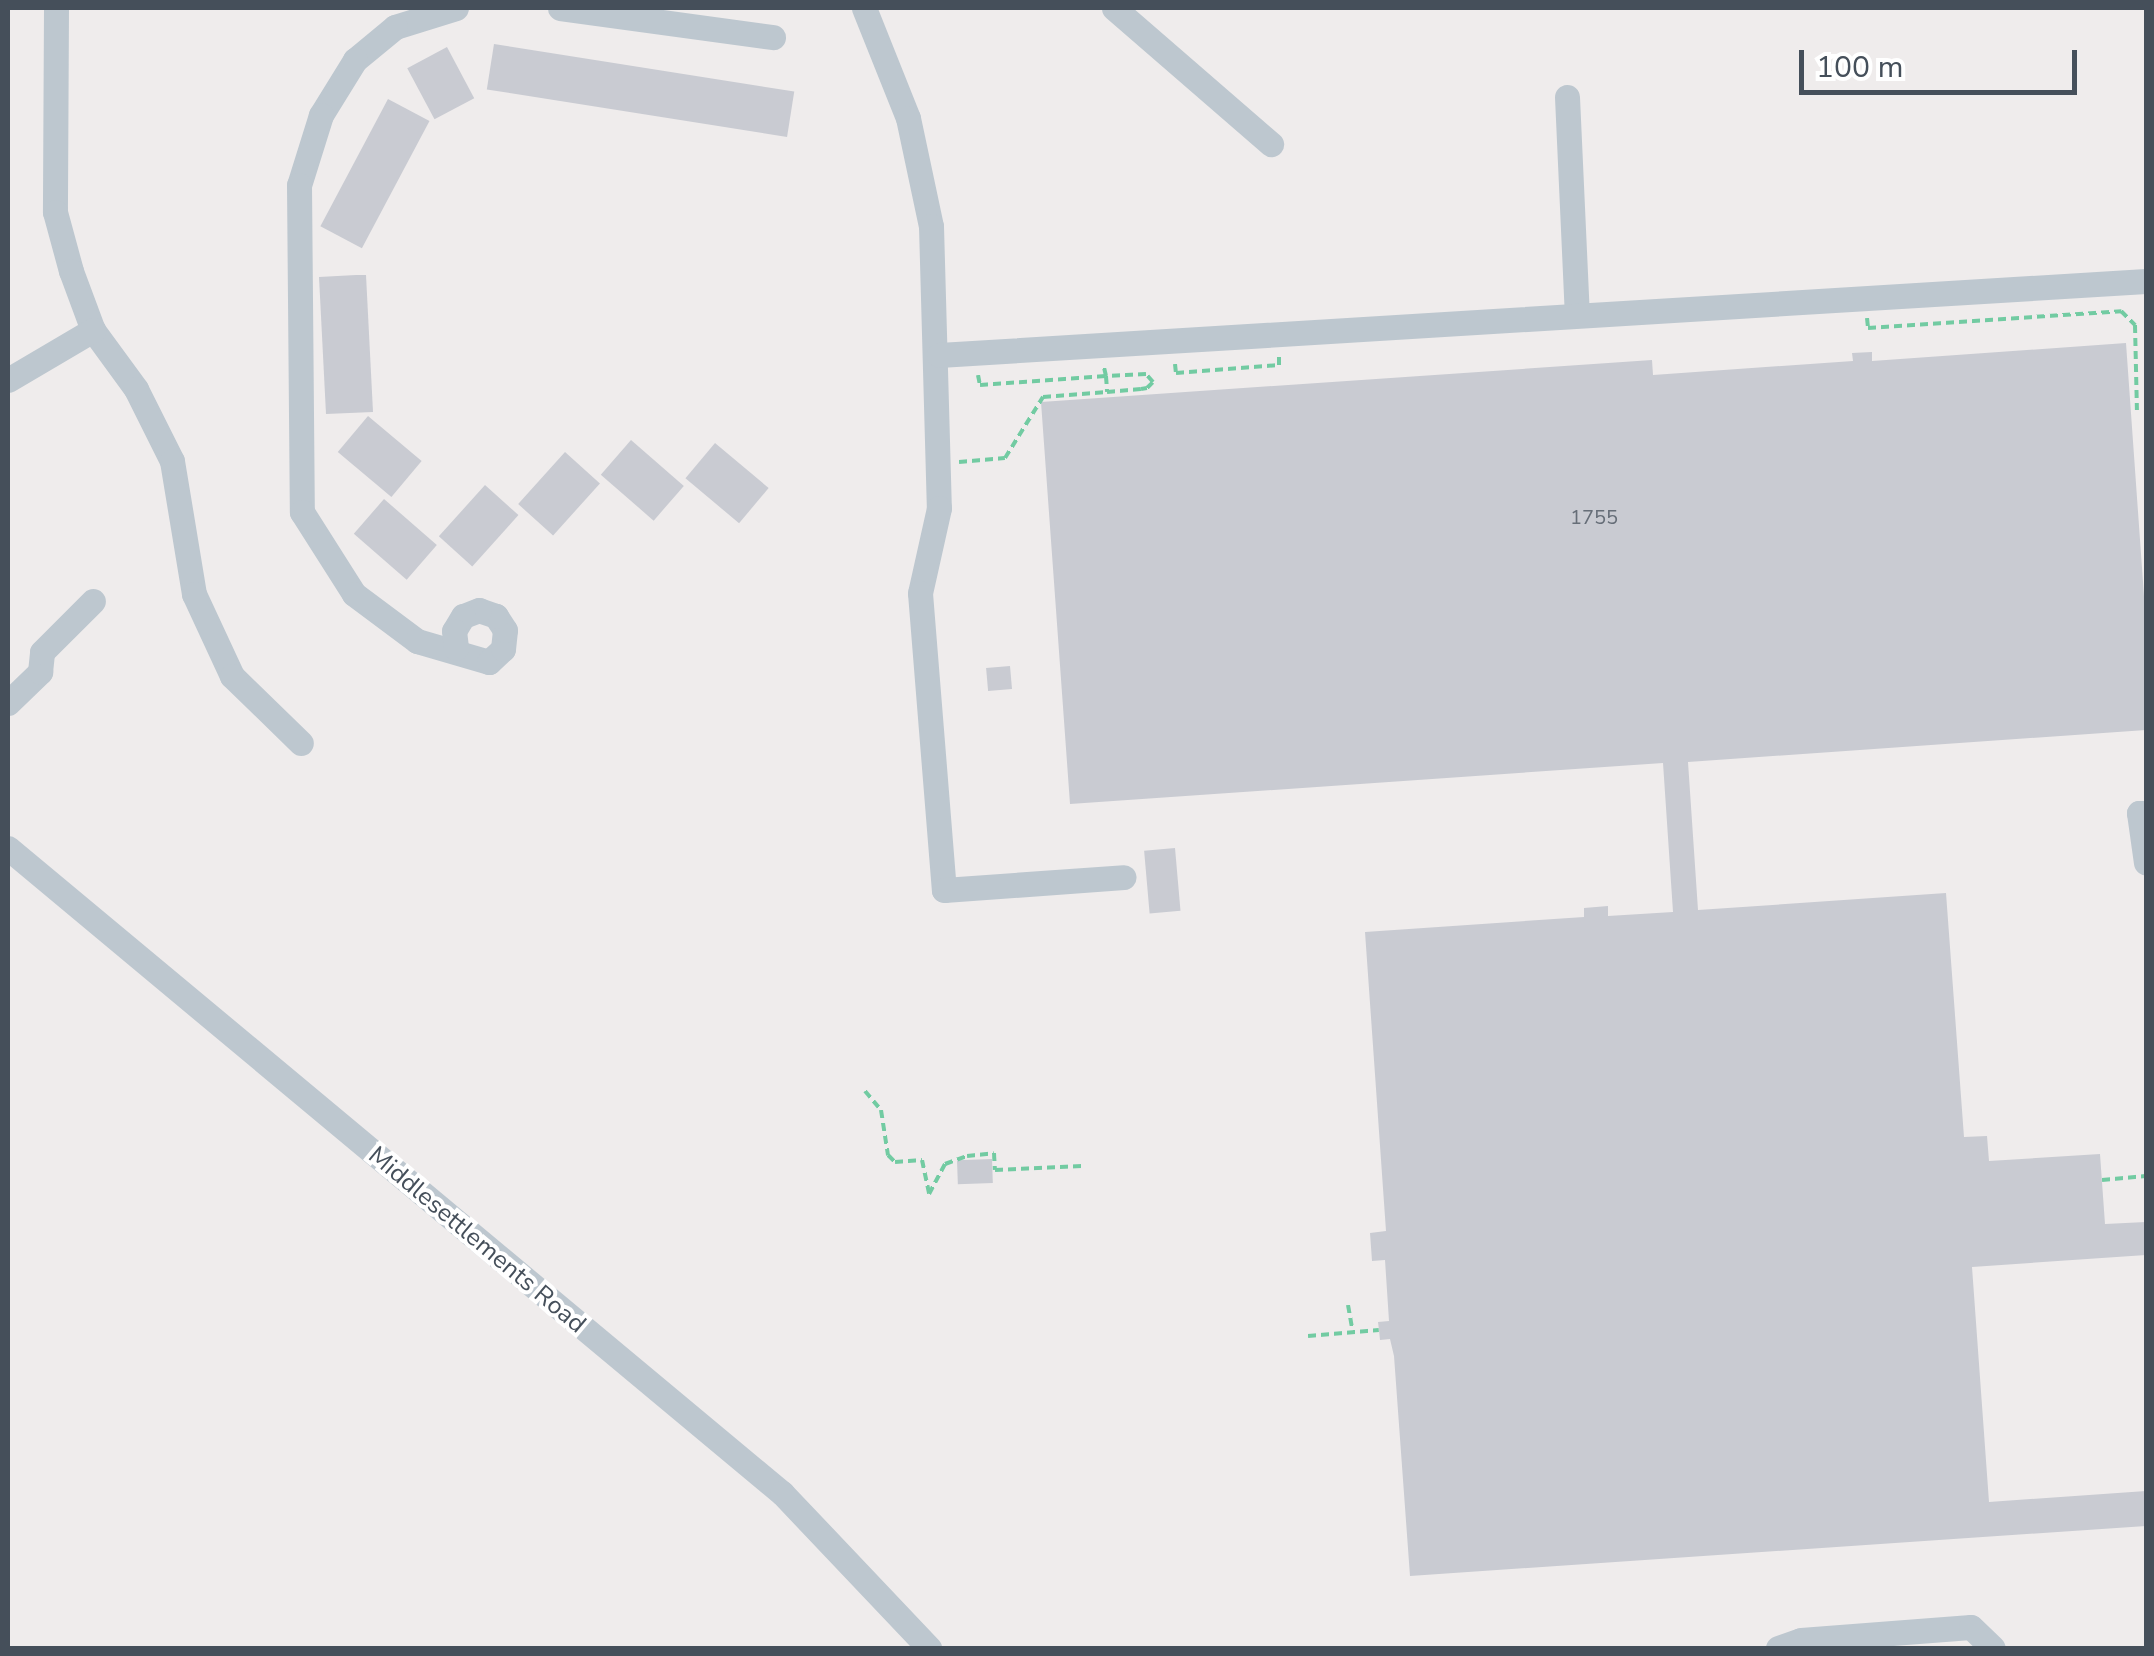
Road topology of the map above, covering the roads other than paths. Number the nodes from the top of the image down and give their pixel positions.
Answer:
1 (56, 8) edge
2 (456, 8) edge
3 (560, 8) edge
4 (864, 8) edge
5 (1114, 8) edge
6 (390, 17) edge
7 (773, 37) dead end
8 (1567, 96) dead end
9 (1271, 144) dead end
10 (2146, 281) edge
11 (1577, 315) junction
12 (94, 330) junction
13 (939, 355) junction
14 (8, 380) edge
15 (93, 601) dead end
16 (456, 648) dead end
17 (8, 703) edge
18 (301, 743) dead end
19 (2146, 813) edge
20 (8, 848) edge
21 (2146, 864) edge
22 (1124, 877) dead end
23 (930, 1648) edge
24 (1778, 1648) edge
25 (1993, 1648) edge

1 - 12 street
2 - 6 street
3 - 7 street
4 - 13 street
5 - 9 street
6 - 16 street
8 - 11 street
10 - 11 street
11 - 13 street
12 - 14 street
12 - 18 street
13 - 22 street
15 - 17 street
19 - 21 street
20 - 23 street, Middlesettlements Road
24 - 25 street

